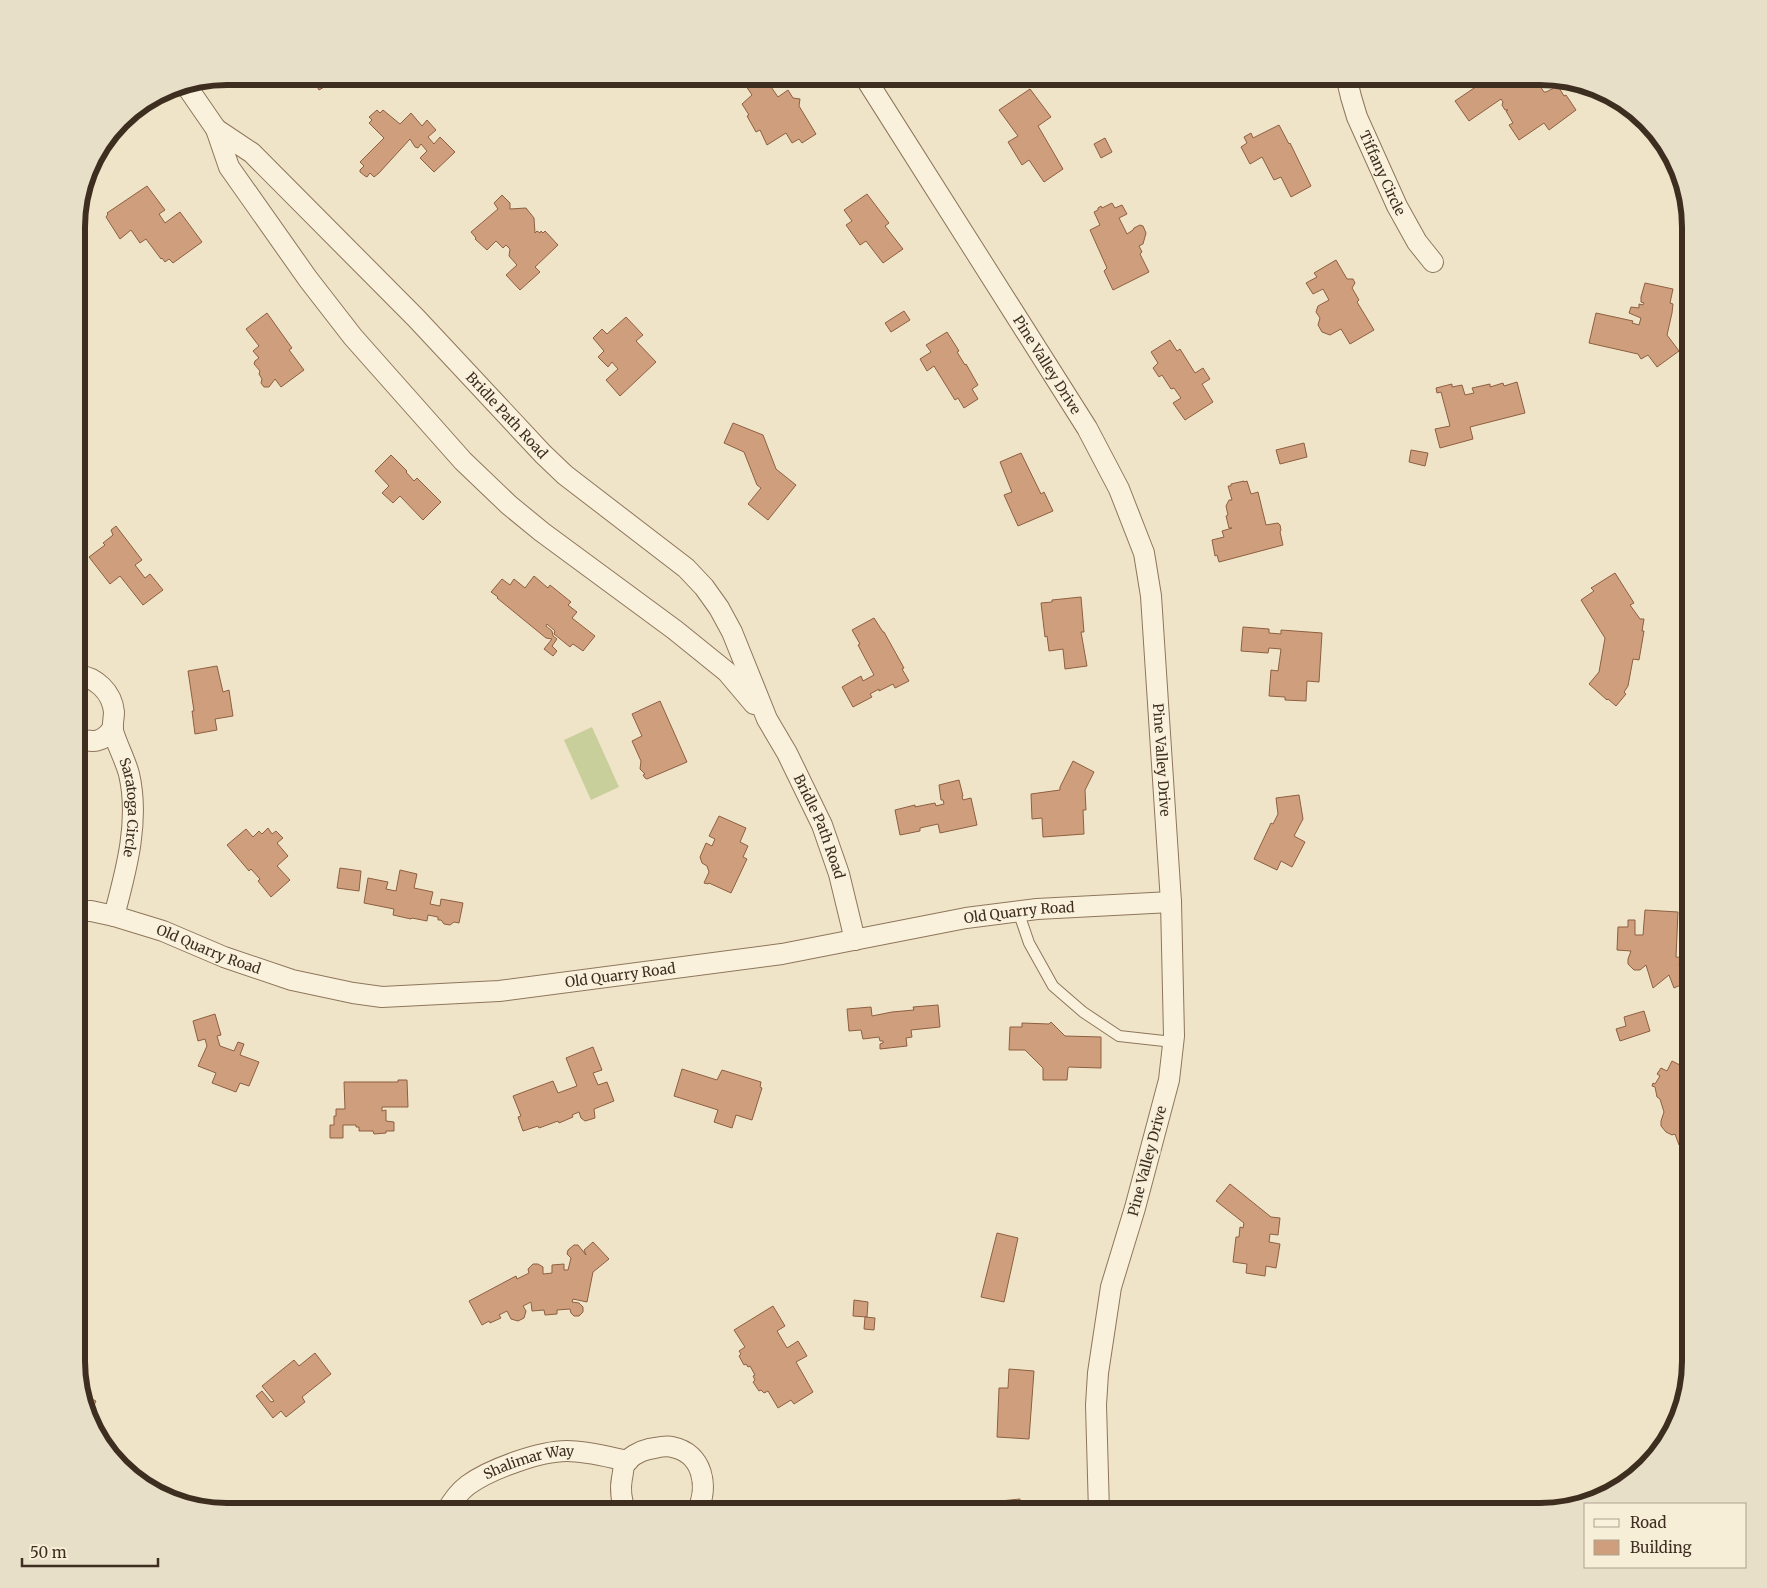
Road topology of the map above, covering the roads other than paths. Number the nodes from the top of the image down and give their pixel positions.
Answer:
1 (870, 85) edge
2 (1348, 85) edge
3 (189, 90) edge
4 (216, 129) junction
5 (1433, 262) dead end
6 (85, 678) edge
7 (767, 719) junction
8 (113, 728) junction
9 (85, 740) edge
10 (1171, 902) junction
11 (85, 911) edge
12 (1018, 911) junction
13 (114, 916) junction
14 (855, 940) junction
15 (1173, 1042) junction
16 (628, 1461) junction
17 (453, 1503) edge
18 (624, 1503) edge
19 (700, 1503) edge
20 (1099, 1503) edge

1 - 10 street, Pine Valley Drive
2 - 5 street, Tiffany Circle
3 - 4 street, Bridle Path Road
4 - 7 street, Bridle Path Road
4 - 7 street, Bridle Path Road
6 - 8 street, Saratoga Circle
7 - 14 street, Bridle Path Road
8 - 9 street
8 - 13 street, Saratoga Circle
10 - 12 street, Old Quarry Road
10 - 15 street, Pine Valley Drive
11 - 13 street, Old Quarry Road
12 - 14 street, Old Quarry Road
12 - 15 lane
13 - 14 street, Old Quarry Road
15 - 20 street, Pine Valley Drive
16 - 17 street, Shalimar Way
16 - 18 street
16 - 19 street

